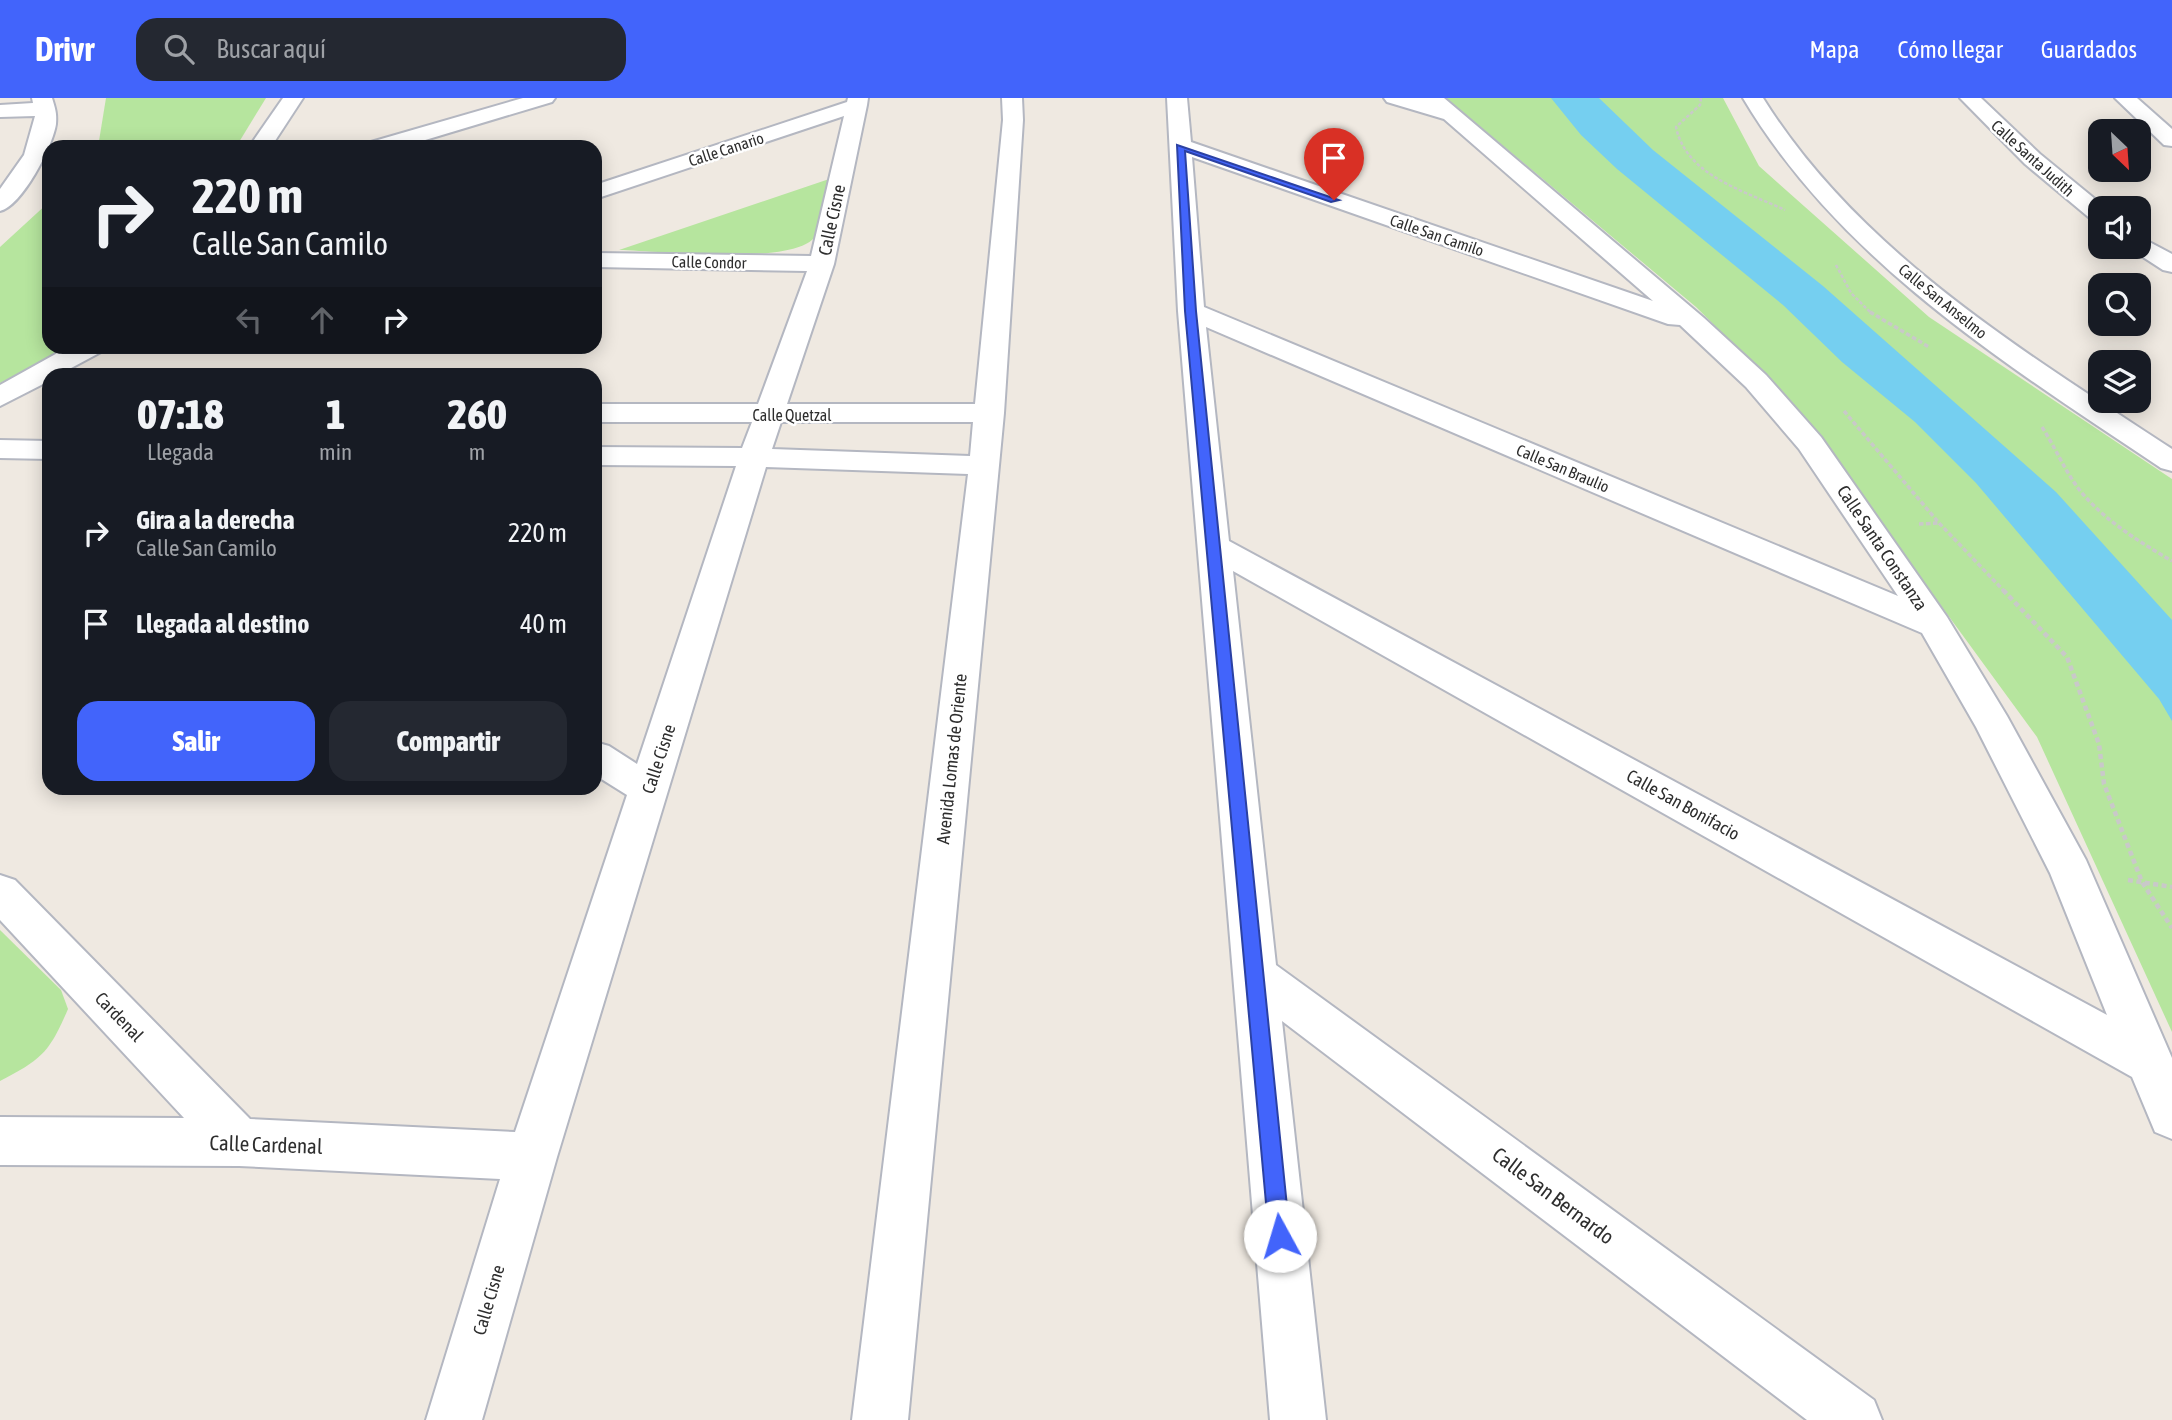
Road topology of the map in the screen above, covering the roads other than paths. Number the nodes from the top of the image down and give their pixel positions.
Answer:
1 (293, 98) edge
2 (545, 98) edge
3 (1012, 98) edge
4 (1177, 98) edge
5 (1394, 98) edge
6 (1753, 98) edge
7 (1970, 98) edge
8 (2125, 98) edge
9 (857, 102) edge
10 (45, 104) edge
11 (1442, 107) edge
12 (0, 111) edge
13 (265, 140) edge
14 (403, 140) edge
15 (2172, 140) edge
16 (1180, 146) junction
17 (602, 190) edge
18 (0, 204) edge
19 (2088, 205) edge
20 (2151, 251) edge
21 (602, 260) edge
22 (822, 264) junction
23 (2172, 265) edge
24 (1191, 311) junction
25 (1695, 324) junction
26 (78, 354) edge
27 (52, 368) edge
28 (42, 374) edge
29 (0, 397) edge
30 (0, 405) edge
31 (37, 405) dead end
32 (602, 413) edge
33 (990, 413) junction
34 (771, 416) junction
35 (0, 449) edge
36 (42, 450) edge
37 (602, 456) edge
38 (754, 457) junction
39 (2172, 462) edge
40 (984, 467) junction
41 (1215, 547) junction
42 (1934, 625) junction
43 (602, 760) edge
44 (649, 790) junction
45 (0, 892) edge
46 (1253, 973) junction
47 (2151, 1063) junction
48 (2172, 1116) edge
49 (0, 1141) edge
50 (239, 1142) junction
51 (531, 1157) junction
52 (454, 1420) edge
53 (880, 1420) edge
54 (1298, 1420) edge
55 (1854, 1420) edge

1 - 13 street
2 - 14 street
3 - 33 street, Avenida Lomas de Oriente
4 - 16 street
5 - 11 street
6 - 39 street, Calle San Anselmo
7 - 19 street, Calle Santa Judith
8 - 15 street
9 - 17 street, Calle Canario
9 - 22 street, Calle Cisne
10 - 12 street
10 - 18 street
11 - 25 street, Calle Santa Constanza
16 - 24 street
16 - 25 street, Calle San Camilo
20 - 23 street
21 - 22 street, Calle Condor
22 - 34 street, Calle Cisne
24 - 41 street
24 - 42 street, Calle San Braulio
25 - 42 street, Calle Santa Constanza
26 - 27 street
28 - 29 street
30 - 31 street
32 - 34 street, Calle Quetzal
33 - 34 street, Calle Quetzal
33 - 40 street, Avenida Lomas de Oriente
34 - 38 street, Calle Cisne
35 - 36 street
37 - 38 street
38 - 40 street
38 - 44 street, Calle Cisne
40 - 53 street, Avenida Lomas de Oriente
41 - 46 street
41 - 47 street, Calle San Bonifacio
42 - 47 street, Calle Santa Constanza
43 - 44 street
44 - 51 street, Calle Cisne
45 - 50 street, Cardenal
46 - 54 street
46 - 55 street, Calle San Bernardo
47 - 48 street, Calle Santa Constanza
49 - 50 street, Calle Cardenal
50 - 51 street, Calle Cardenal
51 - 52 street, Calle Cisne

